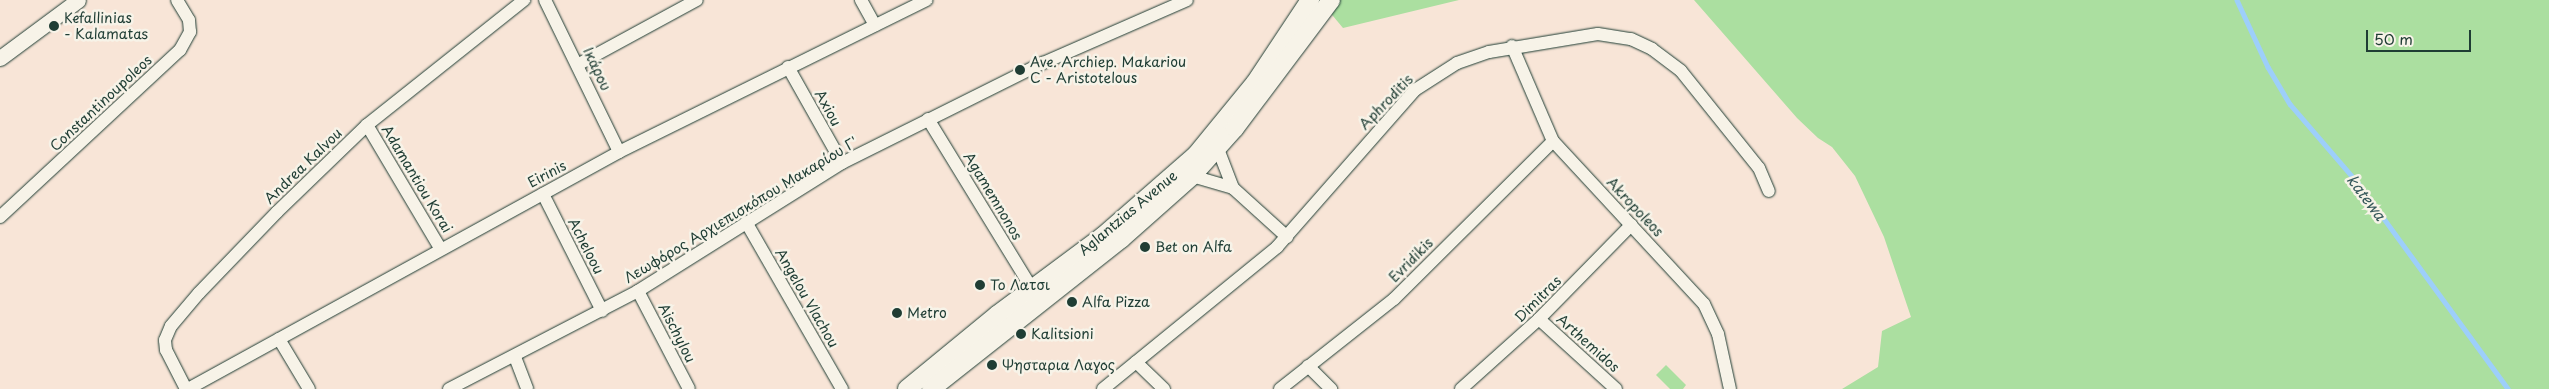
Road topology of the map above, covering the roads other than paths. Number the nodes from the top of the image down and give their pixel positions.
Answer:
1 (78, 0) edge
2 (176, 0) edge
3 (524, 0) edge
4 (545, 0) edge
5 (697, 0) edge
6 (861, 0) edge
7 (926, 0) edge
8 (1187, 0) edge
9 (1310, 0) edge
10 (1331, 0) edge
11 (875, 25) junction
12 (1512, 46) junction
13 (0, 58) edge
14 (579, 64) junction
15 (788, 68) junction
16 (928, 119) junction
17 (367, 125) junction
18 (1553, 141) junction
19 (1218, 148) junction
20 (620, 152) junction
21 (842, 163) junction
22 (1192, 176) junction
23 (1233, 188) junction
24 (1769, 191) dead end
25 (543, 194) junction
26 (0, 217) edge
27 (746, 222) junction
28 (1631, 225) junction
29 (1287, 237) junction
30 (440, 248) junction
31 (1032, 289) junction
32 (638, 291) junction
33 (602, 311) junction
34 (1539, 320) junction
35 (279, 339) junction
36 (515, 357) junction
37 (1136, 362) junction
38 (1308, 366) junction
39 (187, 389) edge
40 (309, 389) edge
41 (449, 389) edge
42 (527, 389) edge
43 (689, 389) edge
44 (842, 389) edge
45 (907, 389) edge
46 (931, 389) edge
47 (1103, 389) edge
48 (1164, 389) edge
49 (1280, 389) edge
50 (1331, 389) edge
51 (1461, 389) edge
52 (1616, 389) edge
53 (1730, 389) edge

1 - 13 street
2 - 26 street, Constantinoupoleos
3 - 17 street, Andrea Kalvou
4 - 14 street, Ικάρου
5 - 14 street
6 - 11 street
7 - 11 street, Eirinis
8 - 16 street, Λεωφόρος Αρχιεπισκόπου Μακαρίου Γ'
9 - 31 main road, Aglantzias Avenue
10 - 19 main road, Aglantzias Avenue
11 - 15 street, Eirinis
12 - 18 street, Akropoleos
12 - 24 street, Aphroditis
12 - 29 street, Aphroditis
14 - 20 street, Ικάρου
15 - 20 street, Eirinis
15 - 21 street, Axiou
16 - 21 street, Λεωφόρος Αρχιεπισκόπου Μακαρίου Γ'
16 - 31 street, Agamemnonos
17 - 30 street, Adamantiou Korai
17 - 39 street, Andrea Kalvou
18 - 28 street, Akropoleos
18 - 38 street, Evridikis
19 - 22 main road, Aglantzias Avenue
19 - 23 street
20 - 25 street, Eirinis
21 - 27 street, Λεωφόρος Αρχιεπισκόπου Μακαρίου Γ'
22 - 23 street
22 - 46 main road, Aglantzias Avenue
23 - 29 street
25 - 30 street, Eirinis
25 - 33 street, Acheloou
27 - 32 street, Λεωφόρος Αρχιεπισκόπου Μακαρίου Γ'
27 - 44 street, Angelou Vlachou
28 - 34 street, Dimitras
28 - 53 street, Akropoleos
29 - 37 street, Aphroditis
30 - 35 street, Eirinis
31 - 45 main road, Aglantzias Avenue
32 - 33 street, Λεωφόρος Αρχιεπισκόπου Μακαρίου Γ'
32 - 43 street, Aischylou
33 - 36 street, Λεωφόρος Αρχιεπισκόπου Μακαρίου Γ'
34 - 51 street, Dimitras
34 - 52 street, Arthemidos
35 - 39 street, Eirinis
35 - 40 street
36 - 41 street, Λεωφόρος Αρχιεπισκόπου Μακαρίου Γ'
36 - 42 street
37 - 47 street, Aphroditis
37 - 48 street
38 - 49 street, Evridikis
38 - 50 street

